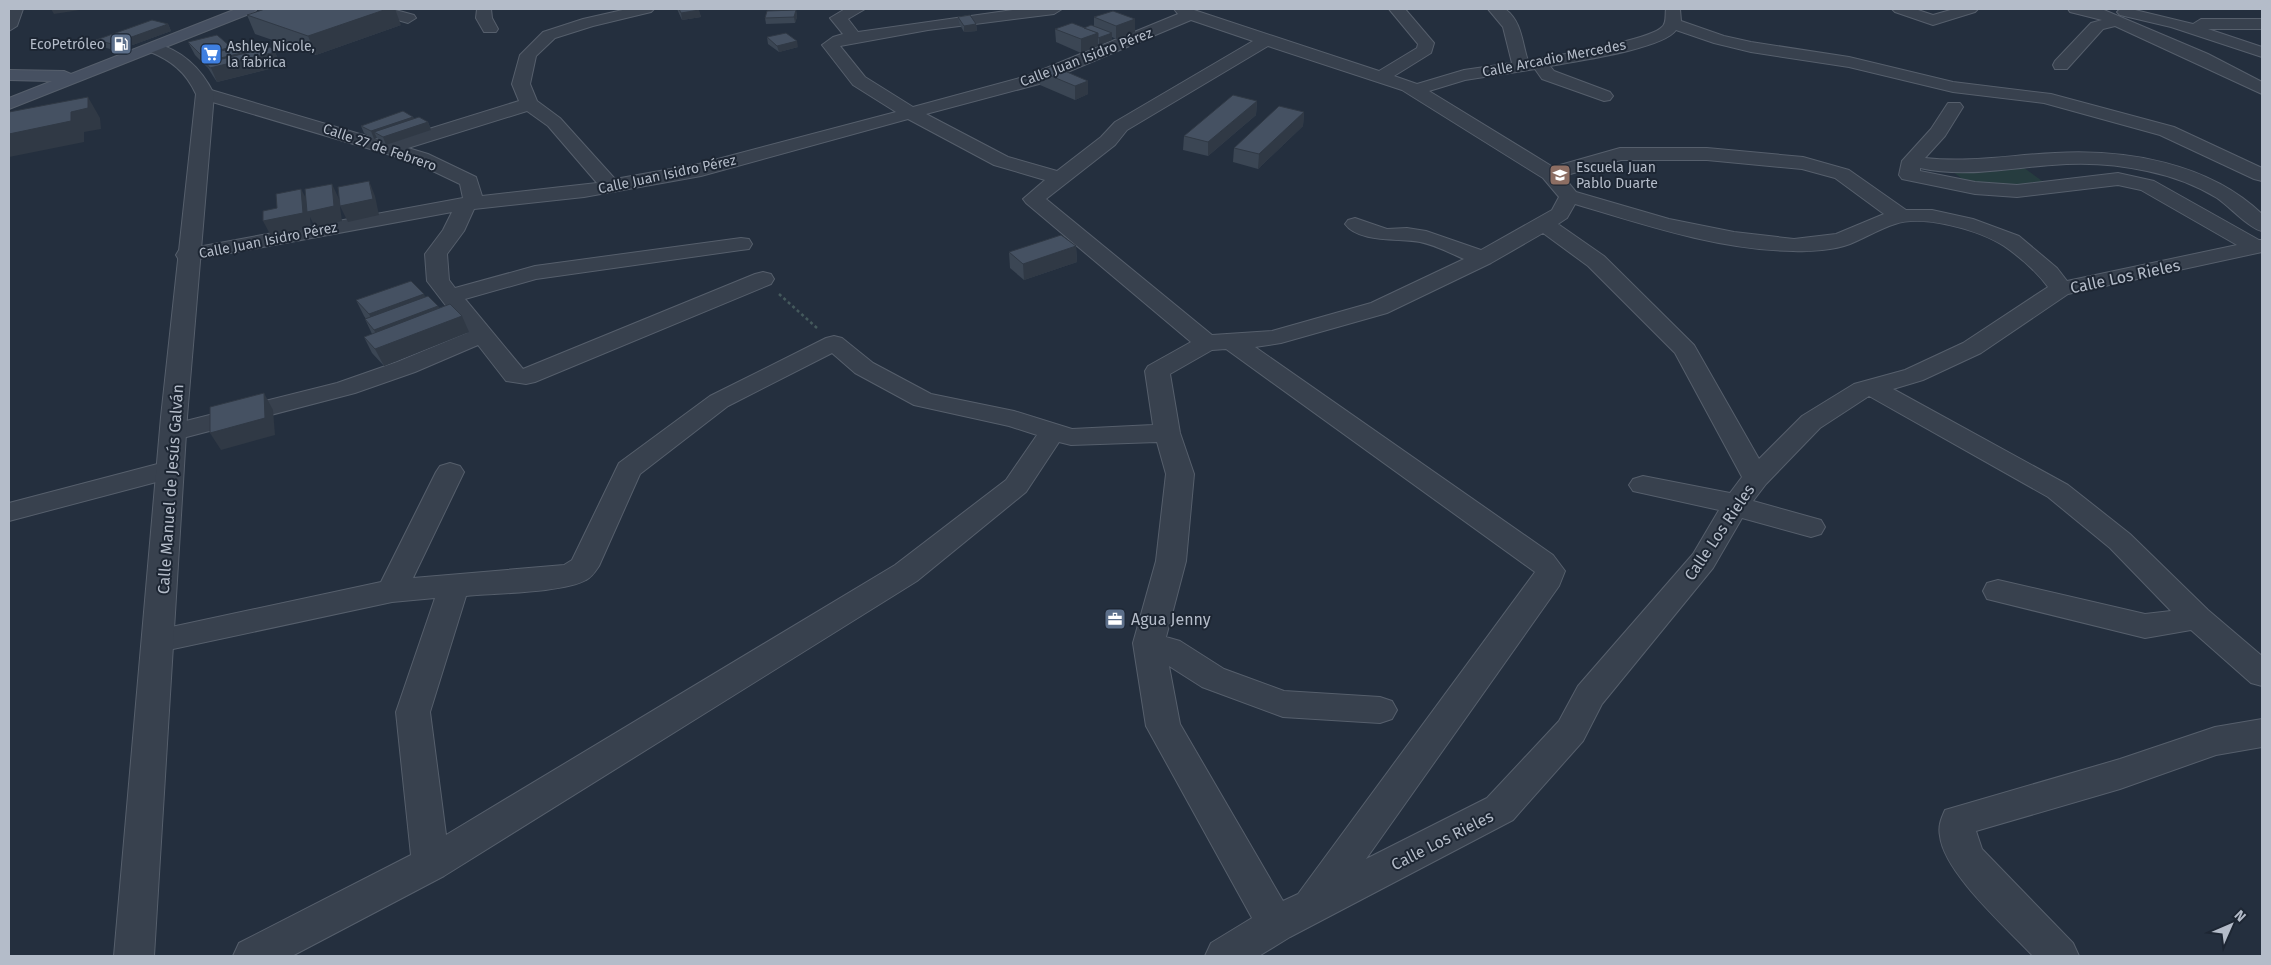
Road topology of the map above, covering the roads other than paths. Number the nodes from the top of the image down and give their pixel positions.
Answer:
1 (249, 9) edge
2 (375, 9) edge
3 (484, 9) edge
4 (646, 9) edge
5 (857, 9) edge
6 (1054, 9) edge
7 (1397, 9) edge
8 (1495, 9) edge
9 (1900, 9) edge
10 (1970, 9) edge
11 (2075, 9) edge
12 (1185, 12) edge
13 (2099, 13) junction
14 (1673, 16) edge
15 (408, 18) dead end
16 (2116, 21) junction
17 (2175, 23) junction
18 (2262, 24) edge
19 (490, 29) dead end
20 (854, 37) junction
21 (1268, 39) junction
22 (1720, 40) junction
23 (1647, 41) junction
24 (154, 48) junction
25 (2262, 52) edge
26 (1531, 65) junction
27 (2060, 66) dead end
28 (9, 75) edge
29 (78, 76) junction
30 (1381, 77) junction
31 (2262, 89) edge
32 (1417, 91) junction
33 (205, 94) junction
34 (1604, 96) dead end
35 (9, 104) edge
36 (529, 104) junction
37 (1954, 107) dead end
38 (910, 114) junction
39 (388, 148) junction
40 (1912, 161) junction
41 (1550, 174) junction
42 (2261, 175) dead end
43 (1059, 178) junction
44 (610, 186) junction
45 (1569, 196) junction
46 (464, 206) junction
47 (1901, 216) junction
48 (1543, 223) junction
49 (1354, 224) dead end
50 (2262, 225) edge
51 (742, 244) dead end
52 (2258, 246) edge
53 (187, 255) junction
54 (1483, 258) junction
55 (763, 279) road end
56 (2061, 289) junction
57 (450, 296) junction
58 (482, 335) junction
59 (1219, 342) junction
60 (1928, 368) junction
61 (1871, 386) junction
62 (1926, 416) junction
63 (1053, 431) junction
64 (175, 432) junction
65 (1167, 433) junction
66 (169, 470) junction
67 (450, 472) dead end
68 (1756, 478) junction
69 (1643, 485) dead end
70 (1736, 506) junction
71 (9, 512) edge
72 (1811, 527) dead end
73 (454, 586) junction
74 (392, 591) junction
75 (1998, 591) dead end
76 (2197, 618) junction
77 (159, 640) junction
78 (1149, 643) junction
79 (2262, 674) edge
80 (1380, 710) dead end
81 (2262, 733) edge
82 (431, 864) junction
83 (1292, 917) junction
84 (134, 956) edge
85 (252, 956) edge
86 (1225, 956) edge
87 (2058, 956) edge

1 - 24 main road
2 - 15 street
3 - 19 street
4 - 36 street
5 - 20 street
6 - 20 street
7 - 30 street
8 - 26 street
9 - 10 street
11 - 13 street
12 - 21 street
12 - 38 street, Calle Juan Isidro Pérez
13 - 16 street
13 - 17 street
14 - 22 street
14 - 23 street, Calle Arcadio Mercedes
16 - 27 street
16 - 31 street
17 - 18 street
17 - 25 street
20 - 38 street
21 - 30 street
21 - 43 street
22 - 23 street
22 - 42 street
23 - 26 street, Calle Arcadio Mercedes
24 - 29 main road
24 - 33 street
26 - 32 street, Calle Arcadio Mercedes
26 - 34 street
28 - 29 main road
29 - 35 main road
30 - 32 street
32 - 41 street
33 - 39 street, Calle 27 de Febrero
33 - 53 street, Calle Manuel de Jesús Galván
36 - 39 street
36 - 44 street
37 - 40 street
38 - 43 street
38 - 44 street, Calle Juan Isidro Pérez
39 - 46 street, Calle 27 de Febrero
40 - 50 street
40 - 52 street
41 - 45 street
41 - 47 street
43 - 59 street
44 - 46 street, Calle Juan Isidro Pérez
45 - 47 street
45 - 48 street
46 - 53 street, Calle Juan Isidro Pérez
46 - 57 street, Calle 27 de Febrero
47 - 56 street
48 - 54 street
48 - 68 street
49 - 54 street
51 - 57 street
52 - 56 street, Calle Los Rieles
53 - 64 street, Calle Manuel de Jesús Galván
54 - 59 street
55 - 58 street, Calle 27 de Febrero
56 - 60 street, Calle Los Rieles
57 - 58 street, Calle 27 de Febrero
58 - 64 street
59 - 65 street
59 - 83 street
60 - 61 street, Calle Los Rieles
60 - 62 street
61 - 62 street
61 - 68 street, Calle Los Rieles
62 - 76 street
63 - 65 street
63 - 73 street
63 - 82 street
64 - 66 street, Calle Manuel de Jesús Galván
65 - 78 street
66 - 71 street
66 - 77 street, Calle Manuel de Jesús Galván
67 - 74 street
68 - 70 street, Calle Los Rieles
69 - 70 street
70 - 72 street
70 - 83 street, Calle Los Rieles
73 - 74 street
73 - 82 street
74 - 77 street
75 - 76 street
76 - 79 street
77 - 84 street, Calle Manuel de Jesús Galván
78 - 80 street
78 - 83 street
81 - 87 street
82 - 85 street
83 - 86 street, Calle Los Rieles

